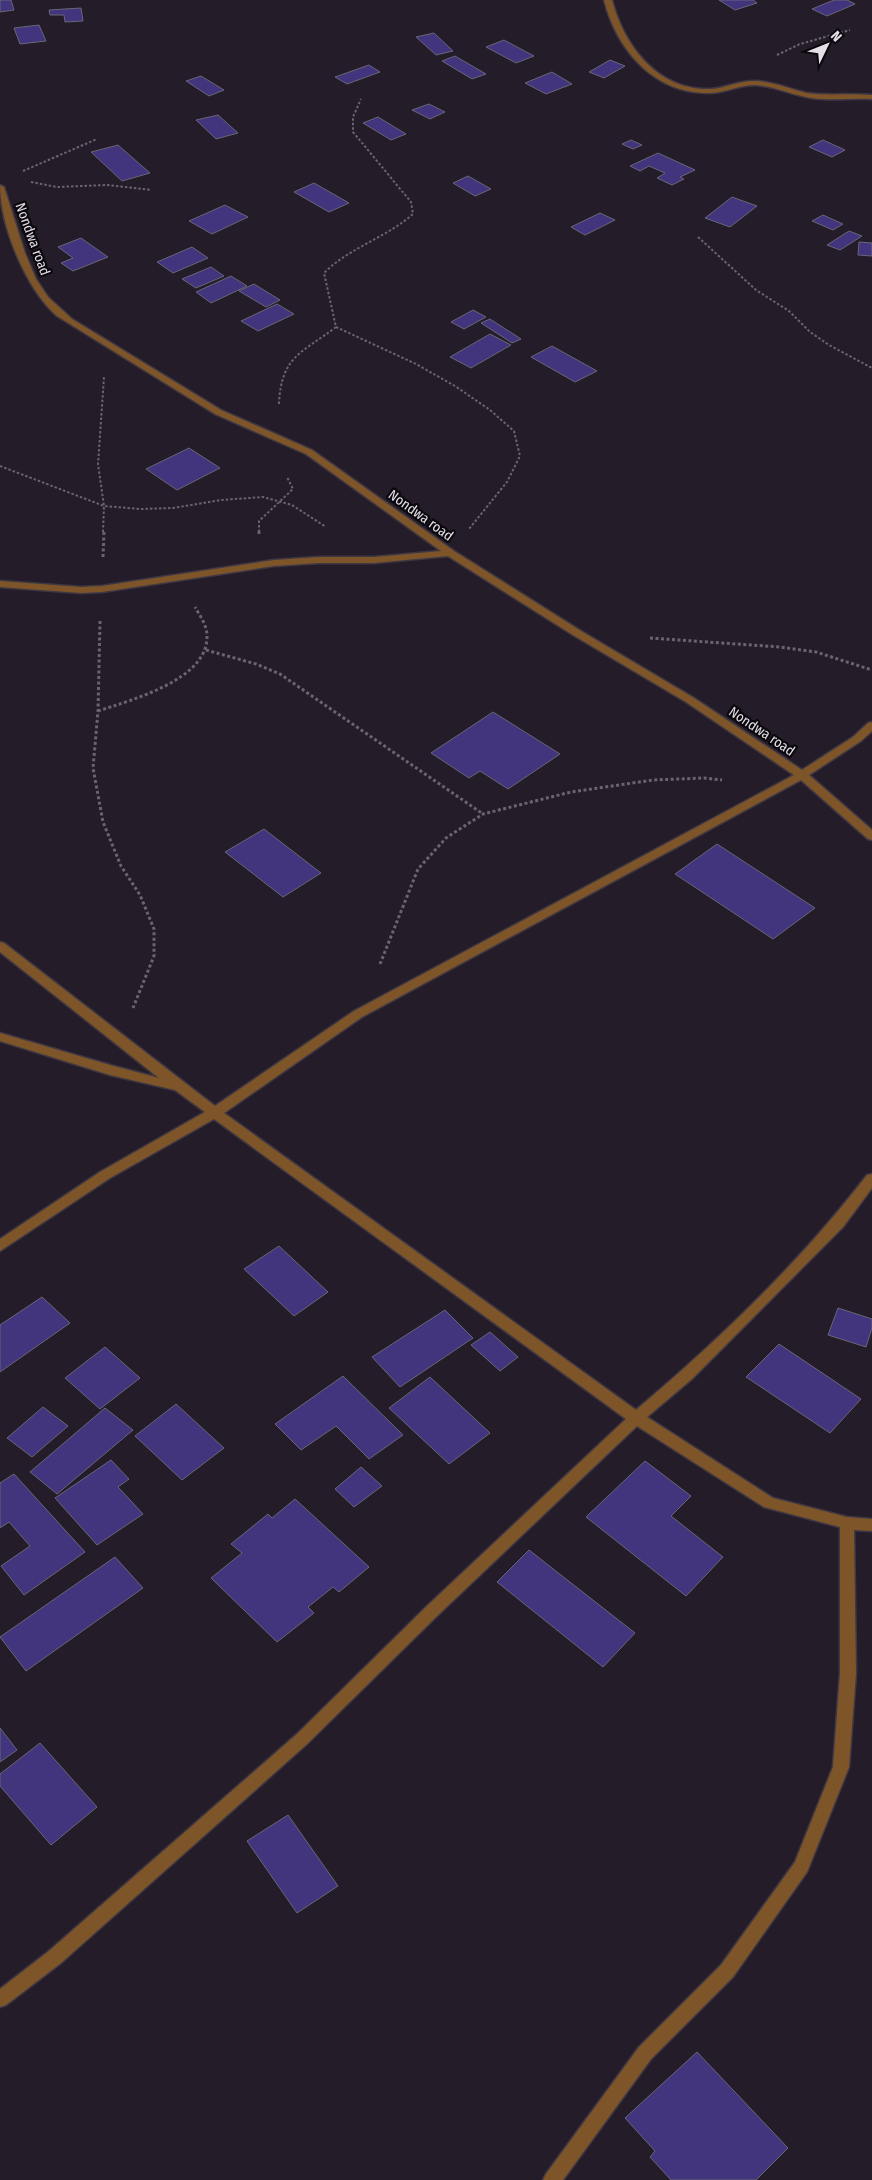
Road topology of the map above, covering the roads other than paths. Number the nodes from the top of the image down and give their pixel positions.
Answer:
1 (608, 0) edge
2 (872, 97) edge
3 (0, 188) edge
4 (450, 553) junction
5 (0, 584) edge
6 (872, 725) edge
7 (802, 775) junction
8 (872, 836) edge
9 (0, 946) edge
10 (0, 1037) edge
11 (179, 1087) junction
12 (216, 1112) junction
13 (872, 1179) edge
14 (0, 1246) edge
15 (636, 1418) junction
16 (847, 1522) junction
17 (872, 1524) edge
18 (0, 1999) edge
19 (554, 2179) edge

1 - 2 street
3 - 4 street, Nondwa road
4 - 5 street
4 - 7 street, Nondwa road
6 - 7 street
7 - 8 street, Nondwa road
7 - 12 street
9 - 11 street
10 - 11 street
11 - 12 street
12 - 14 street
12 - 15 street
13 - 15 street
15 - 16 street
15 - 18 street
16 - 17 street
16 - 19 street

